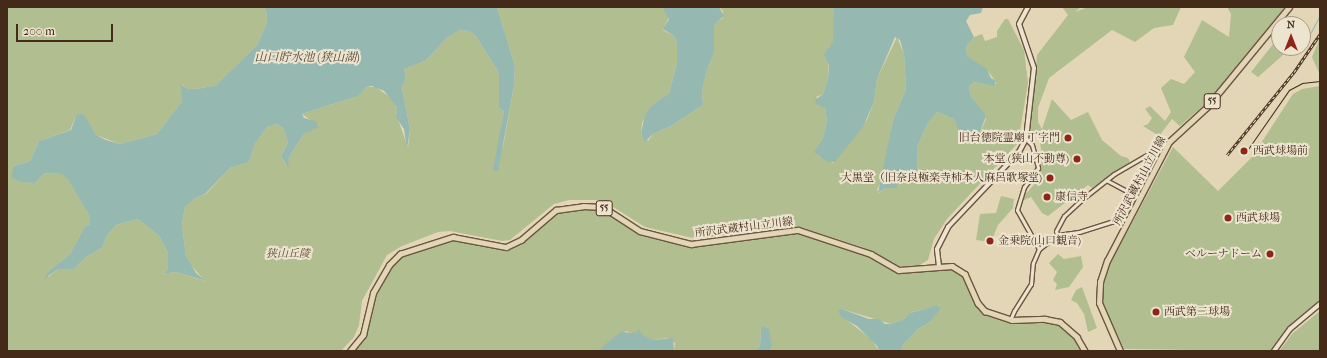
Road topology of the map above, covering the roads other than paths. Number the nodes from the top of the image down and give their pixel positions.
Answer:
1 (1028, 7) edge
2 (1289, 7) edge
3 (1026, 139) junction
4 (1169, 142) junction
5 (1106, 180) junction
6 (1140, 198) junction
7 (1129, 220) junction
8 (1056, 235) junction
9 (1039, 249) junction
10 (939, 266) junction
11 (1320, 304) edge
12 (1010, 320) junction
13 (350, 351) edge
14 (1084, 351) edge
15 (1120, 351) edge
16 (1274, 351) edge

1 - 3 street
2 - 4 main road, 所沢武蔵村山立川線 / 55
3 - 9 street
3 - 10 street
4 - 5 street
4 - 6 main road, 所沢武蔵村山立川線 / 55
5 - 6 street
5 - 8 street
6 - 7 main road, 所沢武蔵村山立川線 / 55
7 - 8 street
7 - 15 main road, 所沢武蔵村山立川線 / 55
8 - 9 street
9 - 12 street
10 - 12 main road, 所沢武蔵村山立川線 / 55
10 - 13 main road, 所沢武蔵村山立川線 / 55
11 - 16 street
12 - 14 main road, 所沢武蔵村山立川線 / 55

